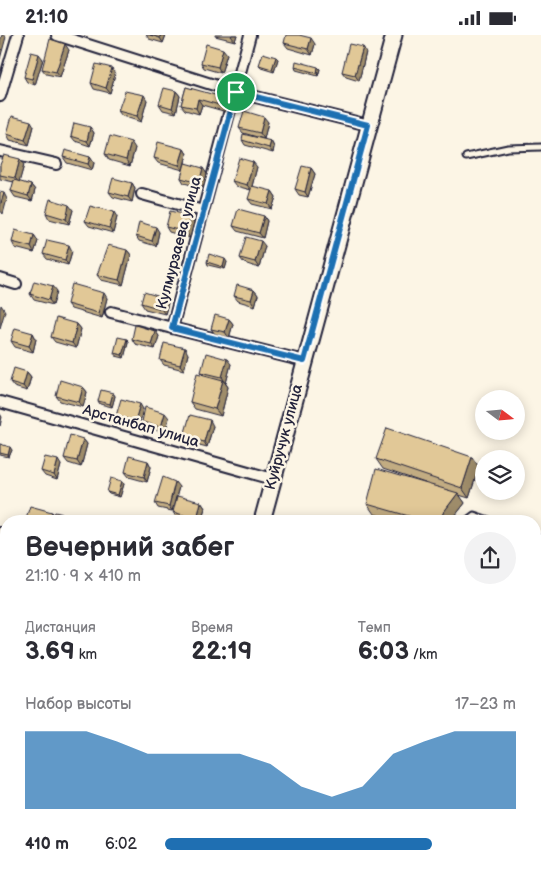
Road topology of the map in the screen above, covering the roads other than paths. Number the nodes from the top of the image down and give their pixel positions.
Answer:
1 (18, 35) edge
2 (56, 35) edge
3 (250, 35) edge
4 (394, 35) edge
5 (236, 92) junction
6 (0, 96) edge
7 (368, 125) junction
8 (541, 147) edge
9 (0, 151) edge
10 (466, 157) dead end
11 (56, 164) dead end
12 (142, 194) dead end
13 (203, 211) junction
14 (0, 279) edge
15 (16, 284) dead end
16 (111, 312) dead end
17 (172, 328) junction
18 (304, 361) junction
19 (0, 402) edge
20 (274, 479) junction
21 (264, 515) edge

1 - 6 street
2 - 5 street
3 - 5 street, Кулмурзаева улица
4 - 7 street, Куйручук улица
5 - 7 street
5 - 13 street, Кулмурзаева улица
7 - 18 street, Куйручук улица
8 - 10 lane
9 - 11 street
12 - 13 street
13 - 17 street, Кулмурзаева улица
14 - 15 street
16 - 17 street
17 - 18 street, Кулмурзаева улица
18 - 20 street, Куйручук улица
19 - 20 street, Арстанбап улица
20 - 21 street, Куйручук улица

